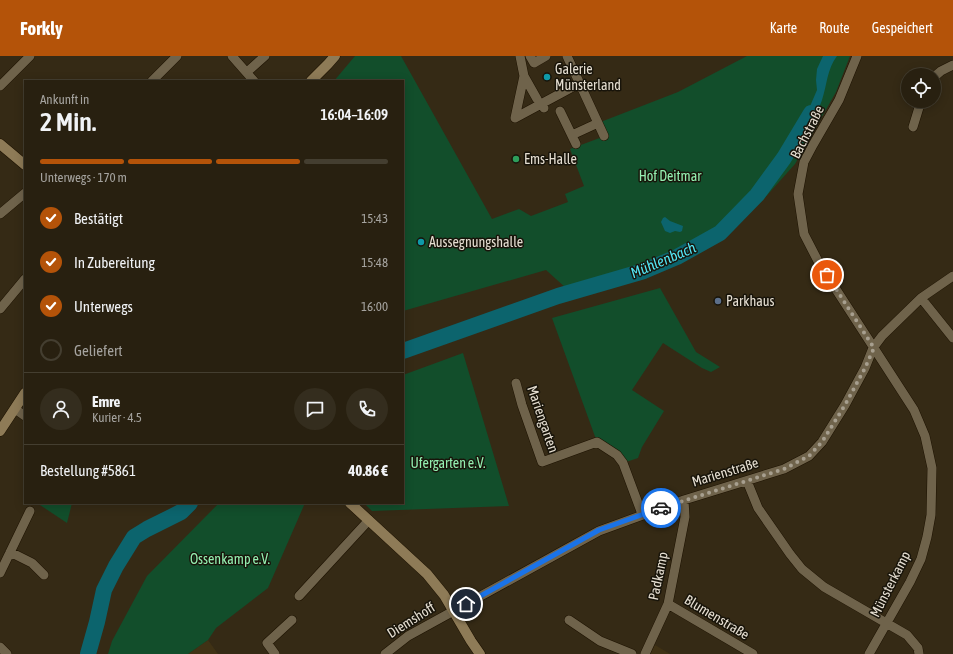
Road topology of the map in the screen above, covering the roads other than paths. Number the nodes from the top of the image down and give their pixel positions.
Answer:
1 (30, 56) edge
2 (177, 56) edge
3 (232, 56) edge
4 (265, 56) edge
5 (334, 56) edge
6 (530, 56) edge
7 (546, 56) edge
8 (567, 56) edge
9 (857, 56) edge
10 (521, 60) edge
11 (953, 65) edge
12 (941, 71) edge
13 (247, 72) junction
14 (524, 76) junction
15 (153, 80) edge
16 (253, 80) edge
17 (313, 80) edge
18 (580, 83) junction
19 (0, 86) edge
20 (541, 104) junction
21 (919, 108) edge
22 (560, 111) dead end
23 (598, 123) junction
24 (913, 127) dead end
25 (572, 135) junction
26 (604, 136) dead end
27 (0, 144) edge
28 (576, 144) dead end
29 (24, 164) edge
30 (24, 194) edge
31 (0, 214) edge
32 (953, 276) edge
33 (24, 280) edge
34 (921, 298) junction
35 (0, 309) edge
36 (953, 338) edge
37 (874, 348) junction
38 (516, 383) dead end
39 (24, 395) edge
40 (15, 409) junction
41 (24, 415) edge
42 (0, 431) edge
43 (747, 481) junction
44 (684, 500) junction
45 (351, 504) edge
46 (30, 511) dead end
47 (642, 514) junction
48 (369, 520) junction
49 (10, 552) junction
50 (0, 573) edge
51 (44, 575) dead end
52 (299, 596) dead end
53 (668, 604) junction
54 (453, 611) junction
55 (292, 620) dead end
56 (569, 620) dead end
57 (887, 623) junction
58 (0, 647) edge
59 (6, 654) edge
60 (275, 654) edge
61 (385, 654) edge
62 (480, 654) edge
63 (632, 654) edge
64 (645, 654) edge
65 (753, 654) edge
66 (869, 654) edge
67 (919, 654) edge

1 - 19 street
2 - 15 street
3 - 13 street
4 - 13 street
5 - 17 street
6 - 7 street
6 - 10 street
8 - 18 street
9 - 37 street, Bachstraße
10 - 14 street
11 - 12 street
13 - 16 street
14 - 20 street
14 - 20 street
18 - 20 street
18 - 23 street
21 - 24 street
22 - 25 street
23 - 25 street
23 - 26 street
25 - 28 street
27 - 29 street
30 - 31 street
32 - 34 street, Marienstraße
33 - 35 street
34 - 36 street
34 - 37 street, Marienstraße
37 - 43 street, Marienstraße
37 - 57 street, Münsterkamp
38 - 47 street, Mariengarten
39 - 40 street
40 - 41 street
40 - 42 street
43 - 44 street, Marienstraße
43 - 57 street
44 - 47 street, Marienstraße
44 - 53 street, Padkamp
45 - 48 street
46 - 49 street
47 - 54 street, Marienstraße
48 - 52 street
48 - 54 street
49 - 50 street
49 - 51 street
53 - 64 street, Padkamp
53 - 65 street, Blumenstraße
54 - 61 street, Diemshoff
54 - 62 street
55 - 60 street
56 - 63 street
57 - 66 street, Münsterkamp
57 - 67 street
58 - 59 street

